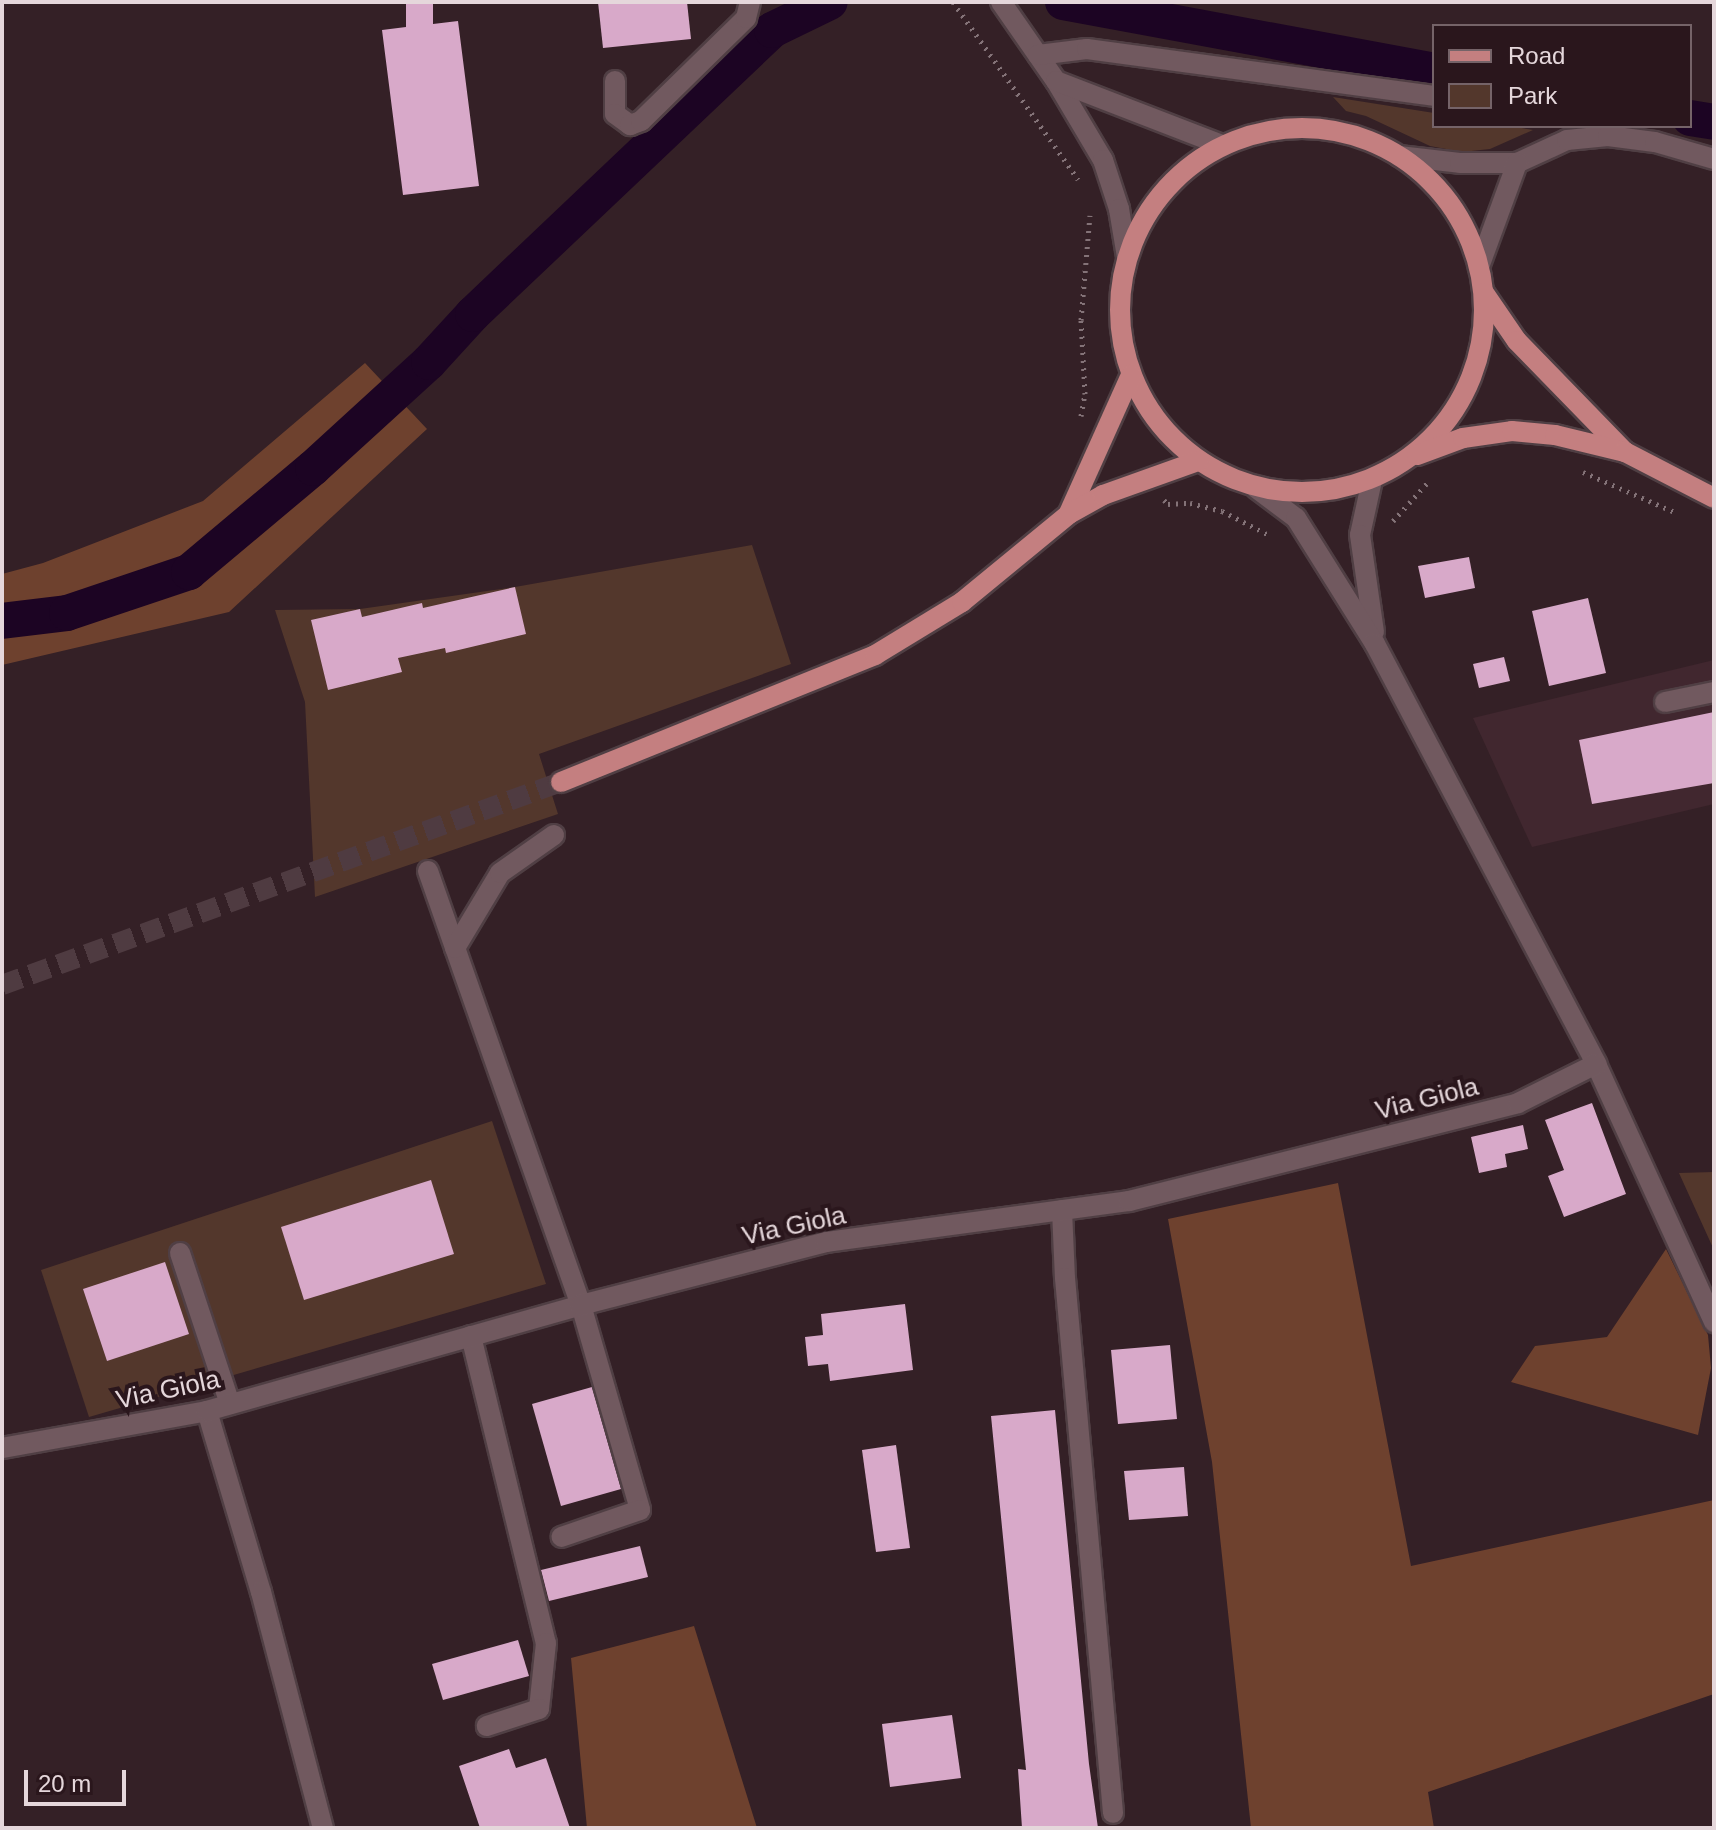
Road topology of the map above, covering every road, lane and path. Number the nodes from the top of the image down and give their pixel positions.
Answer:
1 (750, 2) edge
2 (953, 2) edge
3 (1001, 2) edge
4 (1038, 55) junction
5 (615, 81) dead end
6 (1056, 81) junction
7 (1432, 96) edge
8 (1590, 128) edge
9 (1608, 136) junction
10 (1222, 145) junction
11 (1399, 156) junction
12 (1714, 159) edge
13 (1517, 163) junction
14 (1080, 181) dead end
15 (1087, 206) dead end
16 (1127, 257) junction
17 (1479, 267) junction
18 (1484, 293) junction
19 (1131, 375) junction
20 (1087, 421) dead end
21 (1625, 452) junction
22 (1410, 458) junction
23 (1198, 461) junction
24 (1571, 469) dead end
25 (1433, 478) dead end
26 (1372, 480) junction
27 (1256, 488) junction
28 (1714, 498) edge
29 (1168, 504) dead end
30 (1069, 514) junction
31 (1686, 517) dead end
32 (1388, 528) dead end
33 (1271, 537) dead end
34 (1375, 644) junction
35 (1714, 692) edge
36 (1665, 702) dead end
37 (561, 782) tunnel mouth
38 (554, 835) dead end
39 (428, 871) dead end
40 (455, 948) junction
41 (1596, 1064) junction
42 (1062, 1210) junction
43 (180, 1253) dead end
44 (1704, 1278) edge
45 (581, 1305) junction
46 (1714, 1322) edge
47 (471, 1336) junction
48 (230, 1404) junction
49 (207, 1411) junction
50 (2, 1448) edge
51 (561, 1537) dead end
52 (487, 1726) dead end
53 (1113, 1813) dead end
54 (323, 1828) edge

1 - 5 street
2 - 14 path
3 - 4 street
4 - 6 street
4 - 7 street
6 - 10 street
6 - 16 street
8 - 9 street
9 - 12 street
9 - 13 street
10 - 11 main road
10 - 16 main road
11 - 13 street
11 - 17 main road
13 - 17 street
15 - 20 path
16 - 19 main road
17 - 18 main road
18 - 21 main road
18 - 22 main road
19 - 23 main road
19 - 30 main road
21 - 22 main road
21 - 28 main road
22 - 26 main road
23 - 27 main road
23 - 30 main road
24 - 31 path
25 - 32 path
26 - 27 main road
26 - 34 street
27 - 34 street
29 - 33 path
30 - 37 main road
34 - 41 street
35 - 36 street
38 - 40 street
39 - 40 street
40 - 45 street
41 - 42 street, Via Giola
41 - 44 street
42 - 45 street, Via Giola
42 - 53 street
43 - 48 street
44 - 46 street
45 - 47 street, Via Giola
45 - 51 street
47 - 48 street, Via Giola
47 - 52 street
48 - 49 street, Via Giola
49 - 50 street, Via Giola
49 - 54 street

